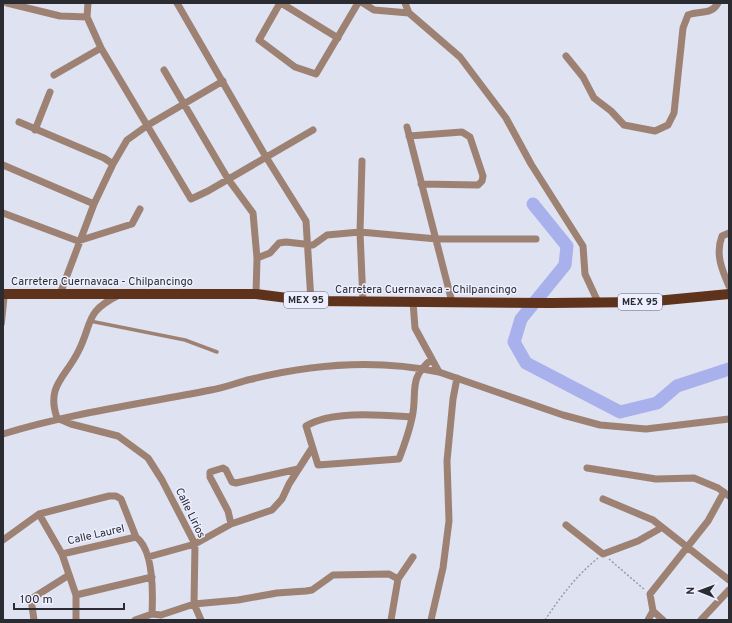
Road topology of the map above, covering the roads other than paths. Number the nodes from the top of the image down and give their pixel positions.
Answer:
1 (7, 3) edge
2 (88, 3) edge
3 (177, 3) edge
4 (281, 3) edge
5 (358, 3) edge
6 (363, 3) edge
7 (405, 3) edge
8 (718, 3) edge
9 (409, 13) junction
10 (87, 17) junction
11 (338, 38) junction
12 (101, 48) junction
13 (566, 56) dead end
14 (164, 70) dead end
15 (54, 75) dead end
16 (223, 81) junction
17 (50, 92) dead end
18 (184, 103) junction
19 (19, 122) dead end
20 (148, 125) junction
21 (407, 127) dead end
22 (35, 130) junction
23 (313, 130) dead end
24 (409, 136) junction
25 (266, 157) junction
26 (362, 160) dead end
27 (113, 164) junction
28 (3, 165) edge
29 (228, 180) junction
30 (421, 184) junction
31 (94, 204) junction
32 (140, 209) dead end
33 (3, 213) edge
34 (360, 232) junction
35 (729, 233) edge
36 (437, 239) junction
37 (536, 240) dead end
38 (78, 241) junction
39 (308, 246) junction
40 (257, 258) junction
41 (729, 286) edge
42 (4, 294) edge
43 (64, 294) junction
44 (123, 294) junction
45 (256, 294) junction
46 (729, 294) edge
47 (311, 301) junction
48 (363, 302) junction
49 (413, 302) junction
50 (452, 302) junction
51 (598, 302) junction
52 (89, 320) junction
53 (3, 324) edge
54 (217, 352) dead end
55 (432, 359) junction
56 (421, 368) junction
57 (439, 372) junction
58 (458, 378) junction
59 (412, 417) junction
60 (57, 418) junction
61 (727, 420) edge
62 (729, 426) edge
63 (3, 434) edge
64 (312, 448) junction
65 (587, 468) dead end
66 (298, 469) junction
67 (726, 494) edge
68 (603, 499) dead end
69 (39, 514) junction
70 (231, 524) junction
71 (566, 525) dead end
72 (661, 528) junction
73 (136, 537) junction
74 (3, 540) edge
75 (195, 544) junction
76 (686, 547) junction
77 (62, 554) junction
78 (148, 557) junction
79 (414, 557) dead end
80 (69, 574) junction
81 (152, 577) junction
82 (398, 579) junction
83 (729, 580) edge
84 (729, 590) edge
85 (76, 595) junction
86 (194, 604) junction
87 (653, 611) junction
88 (152, 614) junction
89 (34, 620) edge
90 (76, 620) edge
91 (135, 620) edge
92 (201, 620) edge
93 (391, 620) edge
94 (431, 620) edge
95 (648, 620) edge
96 (663, 620) edge
97 (701, 620) edge

1 - 10 street
2 - 10 street
3 - 16 street
4 - 11 street
4 - 11 street
5 - 11 street
6 - 9 street
7 - 9 street
8 - 13 street
9 - 51 street
10 - 12 street
12 - 15 street
12 - 20 street
14 - 18 street
16 - 18 street
16 - 25 street
17 - 22 street
18 - 20 street
18 - 29 street
19 - 22 street
20 - 27 street
20 - 29 street
21 - 24 street
22 - 27 street
23 - 25 street
24 - 30 street
24 - 30 street
25 - 29 street
25 - 39 street
26 - 34 street
27 - 31 street
28 - 31 street
29 - 40 street
30 - 36 street
31 - 38 street
32 - 38 street
33 - 38 street
34 - 36 street
34 - 39 street
34 - 48 street
35 - 41 street
36 - 37 street
36 - 50 street
38 - 43 street
39 - 40 street
39 - 47 street
40 - 45 street
42 - 43 main road, Carretera Cuernavaca - Chilpancingo / MEX 95
42 - 53 lane
43 - 44 main road, Carretera Cuernavaca - Chilpancingo / MEX 95
44 - 45 main road, Carretera Cuernavaca - Chilpancingo / MEX 95
44 - 52 street
45 - 47 main road, Carretera Cuernavaca - Chilpancingo / MEX 95
46 - 51 main road, Carretera Cuernavaca - Chilpancingo / MEX 95
47 - 48 main road, Carretera Cuernavaca - Chilpancingo / MEX 95
48 - 49 main road, Carretera Cuernavaca - Chilpancingo / MEX 95
49 - 50 main road, Carretera Cuernavaca - Chilpancingo / MEX 95
49 - 55 street
50 - 51 main road, Carretera Cuernavaca - Chilpancingo / MEX 95
52 - 54 lane
52 - 60 street
55 - 56 street
55 - 57 street
56 - 57 street
56 - 59 street
56 - 60 street
57 - 58 street
58 - 61 street
58 - 94 street
59 - 64 street
59 - 64 street
60 - 63 street
60 - 75 street, Calle Lirios
61 - 62 street
64 - 66 street
65 - 67 street
66 - 70 street
66 - 70 street
67 - 76 street
68 - 72 street
69 - 73 street
69 - 74 street
69 - 77 street
70 - 75 street
71 - 72 street
72 - 76 street
73 - 77 street, Calle Laurel
73 - 78 street
75 - 78 street
75 - 86 street, Calle Lirios
76 - 83 street
76 - 87 street
77 - 80 street
78 - 81 street
79 - 82 street
80 - 85 street
80 - 89 street
81 - 85 street
81 - 88 street
82 - 86 street
82 - 93 street
84 - 97 street
85 - 90 street
86 - 88 street
86 - 92 street
87 - 95 street
87 - 96 street
88 - 91 street

